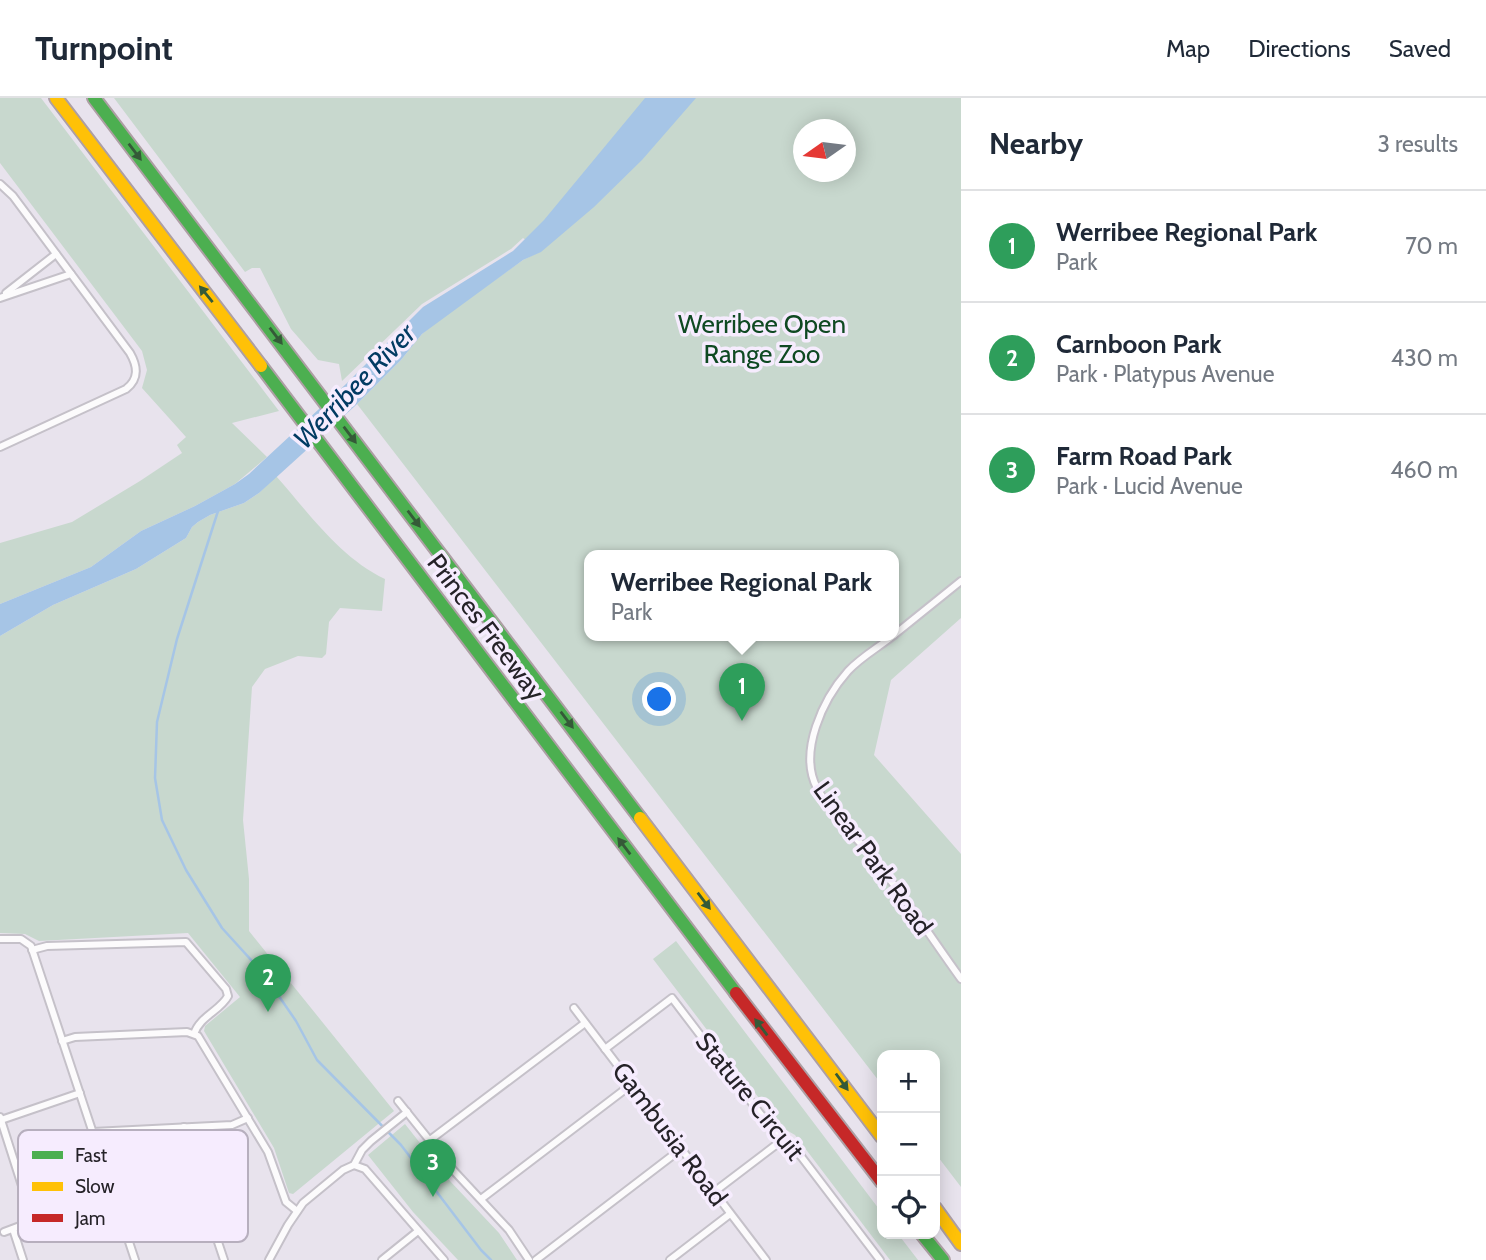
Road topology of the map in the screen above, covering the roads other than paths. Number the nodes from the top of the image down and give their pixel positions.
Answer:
1 (56, 98) edge
2 (94, 98) edge
3 (0, 184) edge
4 (56, 254) junction
5 (71, 274) junction
6 (1, 297) edge
7 (0, 447) edge
8 (961, 581) edge
9 (899, 631) edge
10 (886, 641) edge
11 (0, 939) edge
12 (32, 950) junction
13 (961, 979) edge
14 (574, 1008) dead end
15 (585, 1023) junction
16 (194, 1034) junction
17 (62, 1041) junction
18 (605, 1049) junction
19 (632, 1084) junction
20 (80, 1093) junction
21 (398, 1101) dead end
22 (407, 1112) junction
23 (1, 1118) edge
24 (248, 1118) junction
25 (184, 1127) junction
26 (92, 1130) edge
27 (129, 1130) edge
28 (184, 1130) edge
29 (877, 1130) edge
30 (430, 1140) junction
31 (781, 1141) junction
32 (681, 1149) junction
33 (354, 1165) junction
34 (18, 1172) edge
35 (877, 1176) edge
36 (714, 1192) junction
37 (481, 1199) junction
38 (298, 1211) junction
39 (730, 1214) junction
40 (940, 1216) edge
41 (18, 1227) edge
42 (13, 1229) junction
43 (418, 1231) junction
44 (4, 1232) dead end
45 (926, 1239) edge
46 (129, 1242) edge
47 (218, 1242) edge
48 (961, 1244) edge
49 (23, 1260) edge
50 (135, 1260) edge
51 (224, 1260) edge
52 (268, 1260) edge
53 (382, 1260) edge
54 (444, 1260) edge
55 (529, 1260) edge
56 (536, 1260) edge
57 (670, 1260) edge
58 (766, 1260) edge
59 (880, 1260) edge
60 (943, 1260) edge

35 -> 1 highway, Princes Freeway
2 -> 29 highway, Princes Freeway
3 - 4 street
4 - 5 street
4 - 6 street
5 - 6 street
5 - 7 street
8 - 9 street, Linear Park Road
10 - 13 street, Linear Park Road
11 - 12 street
12 - 16 street
12 - 17 street
14 - 15 street, Gambusia Road
15 - 18 street, Gambusia Road
15 - 30 street
16 - 17 street
16 - 24 street
17 - 20 street
18 - 19 street, Gambusia Road
18 - 31 street, Stature Circuit
19 - 32 street, Gambusia Road
19 - 37 street
20 - 23 street
20 - 26 street
21 - 22 street
22 - 30 street
22 - 33 street
23 - 34 street
24 - 25 street
24 - 38 street
25 - 27 street
25 - 28 street
30 - 37 street
31 - 36 street
31 - 59 street, Stature Circuit
32 - 36 street, Gambusia Road
32 - 56 street
33 - 38 street
33 - 43 street
36 - 39 street, Gambusia Road
37 - 55 street
38 - 52 street
39 - 57 street
39 - 58 street, Gambusia Road
40 - 48 highway
41 - 42 street
42 - 44 street
42 - 49 street
43 - 53 street
43 - 54 street
45 - 60 highway
46 - 50 street
47 - 51 street

